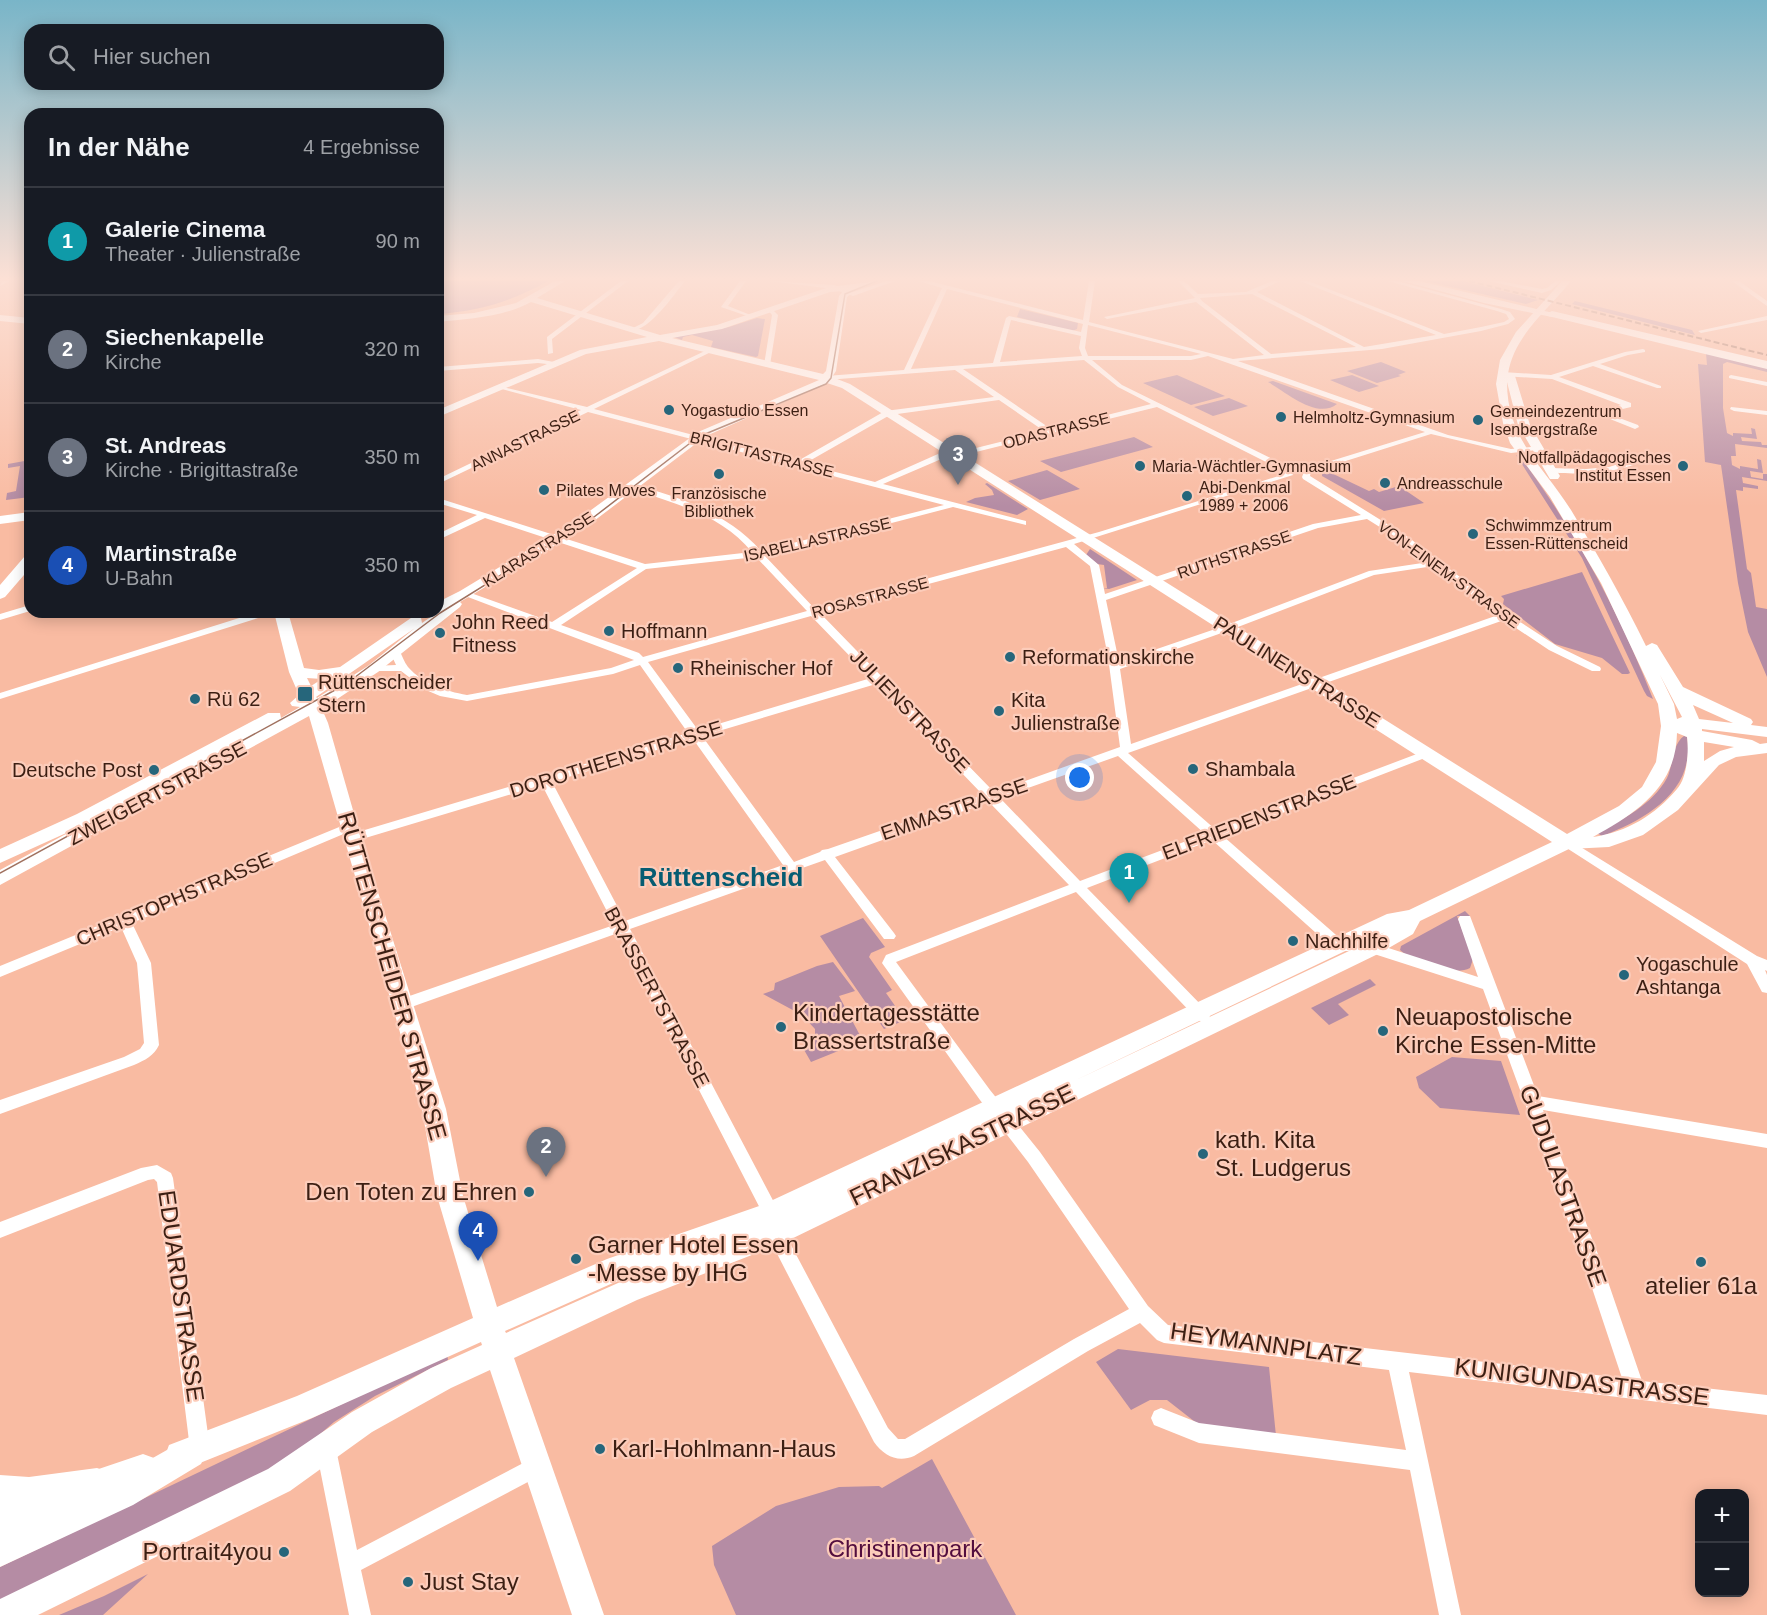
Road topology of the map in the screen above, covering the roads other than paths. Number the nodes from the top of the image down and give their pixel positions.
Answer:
1 (575, 356) edge
2 (698, 356) edge
3 (731, 356) edge
4 (768, 356) edge
5 (833, 356) edge
6 (913, 356) edge
7 (999, 356) edge
8 (1197, 356) edge
9 (1220, 356) edge
10 (1278, 356) edge
11 (1506, 356) edge
12 (1516, 356) edge
13 (1617, 356) edge
14 (1742, 356) edge
15 (1271, 357) joint
16 (1086, 358) junction
17 (1232, 360) junction
18 (530, 361) junction
19 (556, 363) junction
20 (1767, 363) edge
21 (1595, 364) junction
22 (767, 365) junction
23 (996, 365) junction
24 (444, 368) edge
25 (957, 368) junction
26 (906, 372) junction
27 (531, 373) junction
28 (1507, 376) junction
29 (1550, 377) junction
30 (1731, 377) dead end
31 (826, 378) junction
32 (1767, 384) edge
33 (500, 387) junction
34 (1659, 387) dead end
35 (999, 398) junction
36 (1157, 405) junction
37 (588, 409) junction
38 (1734, 409) dead end
39 (444, 411) edge
40 (888, 413) junction
41 (1767, 413) edge
42 (1508, 423) junction
43 (1524, 425) junction
44 (1635, 427) dead end
45 (1433, 431) junction
46 (1050, 432) junction
47 (696, 437) junction
48 (1525, 448) junction
49 (952, 454) junction
50 (1643, 458) dead end
51 (799, 463) junction
52 (1550, 470) junction
53 (444, 479) edge
54 (877, 484) junction
55 (632, 486) junction
56 (444, 502) edge
57 (953, 505) junction
58 (485, 515) junction
59 (1370, 516) junction
60 (24, 517) edge
61 (0, 520) edge
62 (1023, 523) dead end
63 (444, 534) edge
64 (1087, 538) junction
65 (558, 539) junction
66 (1066, 543) junction
67 (24, 551) edge
68 (760, 555) junction
69 (1437, 563) junction
70 (24, 566) edge
71 (644, 567) junction
72 (0, 579) edge
73 (1153, 581) junction
74 (0, 594) edge
75 (465, 594) junction
76 (1100, 599) junction
77 (444, 604) edge
78 (24, 610) edge
79 (444, 611) edge
80 (814, 612) junction
81 (0, 616) edge
82 (1505, 616) junction
83 (249, 618) edge
84 (283, 618) edge
85 (421, 618) edge
86 (436, 618) edge
87 (553, 626) junction
88 (1227, 628) junction
89 (395, 652) junction
90 (642, 661) junction
91 (1115, 667) junction
92 (403, 668) junction
93 (373, 669) junction
94 (1596, 669) dead end
95 (347, 670) junction
96 (297, 671) junction
97 (880, 679) junction
98 (1313, 682) junction
99 (1677, 690) junction
100 (0, 696) edge
101 (311, 702) junction
102 (1668, 722) junction
103 (1694, 728) junction
104 (323, 735) junction
105 (696, 735) junction
106 (259, 739) junction
107 (1767, 739) edge
108 (1122, 749) junction
109 (1426, 754) junction
110 (545, 780) junction
111 (1690, 784) junction
112 (992, 796) junction
113 (350, 833) junction
114 (1214, 835) junction
115 (1566, 842) junction
116 (826, 853) junction
117 (0, 857) edge
118 (790, 866) junction
119 (0, 878) edge
120 (1079, 886) junction
121 (1413, 916) junction
122 (1465, 919) dead end
123 (124, 920) junction
124 (620, 926) junction
125 (889, 936) dead end
126 (1340, 946) junction
127 (1373, 948) junction
128 (891, 959) joint
129 (1752, 960) junction
130 (1767, 966) edge
131 (0, 972) edge
132 (1488, 985) junction
133 (1767, 988) edge
134 (403, 1004) junction
135 (1205, 1018) junction
136 (1534, 1102) junction
137 (0, 1107) edge
138 (1002, 1116) junction
139 (1767, 1141) edge
140 (774, 1224) junction
141 (0, 1230) edge
142 (1142, 1312) junction
143 (488, 1324) junction
144 (498, 1353) junction
145 (1397, 1361) junction
146 (1635, 1388) junction
147 (1767, 1405) edge
148 (1161, 1418) dead end
149 (326, 1448) junction
150 (195, 1451) junction
151 (1416, 1461) junction
152 (536, 1467) junction
153 (98, 1484) junction
154 (0, 1492) edge
155 (0, 1519) edge
156 (0, 1550) edge
157 (350, 1565) junction
158 (3, 1615) edge
159 (360, 1615) edge
160 (588, 1615) edge
161 (1450, 1615) edge

1 - 19 street
2 - 37 street, ANNASTRASSE
3 - 22 street, PAULINENSTRASSE
4 - 22 street
5 - 31 street
6 - 26 street
7 - 23 street
8 - 16 street
9 - 17 street
10 - 15 street
11 - 28 street
12 - 28 street
13 - 21 street
14 - 20 highway
15 - 17 street
16 - 23 street
16 - 36 street
17 - 45 street
18 - 19 street
18 - 24 street
18 - 27 street
19 - 27 street
21 - 29 street
21 - 34 street
22 - 31 street, PAULINENSTRASSE
23 - 25 street
25 - 26 street
25 - 35 street
26 - 31 street
27 - 33 street
28 - 29 street
28 - 42 street
28 - 43 street
29 - 44 street
30 - 32 street
31 - 40 street, PAULINENSTRASSE
31 - 47 street, KLARASTRASSE
33 - 37 street, BRIGITTASTRASSE
33 - 39 street
35 - 40 street
35 - 46 street
36 - 46 street, ODASTRASSE
36 - 64 street, ROSASTRASSE
37 - 47 street, BRIGITTASTRASSE
37 - 53 street, ANNASTRASSE
38 - 41 street
40 - 49 street, PAULINENSTRASSE
40 - 51 street
42 - 43 street
42 - 48 street
43 - 48 street
45 - 48 street
45 - 59 street, VON-EINEM-STRASSE
46 - 49 street, ODASTRASSE
47 - 51 street, BRIGITTASTRASSE
47 - 55 street, KLARASTRASSE
48 - 52 street
48 - 102 street, FRANZISKASTRASSE
49 - 54 street, ODASTRASSE
49 - 64 street, PAULINENSTRASSE
50 - 52 street
51 - 54 street, BRIGITTASTRASSE
52 - 99 street
54 - 57 street, BRIGITTASTRASSE
55 - 65 street, KLARASTRASSE
55 - 68 street, JULIENSTRASSE
56 - 58 street
57 - 62 street, BRIGITTASTRASSE
57 - 68 street, ISABELLASTRASSE
58 - 63 street
58 - 65 street
59 - 69 street, VON-EINEM-STRASSE
59 - 73 street, RUTHSTRASSE
60 - 61 street
64 - 66 street, ROSASTRASSE
64 - 73 street, PAULINENSTRASSE
65 - 71 street
65 - 75 street, KLARASTRASSE
66 - 76 street
66 - 80 street, ROSASTRASSE
67 - 72 main road
68 - 71 street, ISABELLASTRASSE
68 - 80 street, JULIENSTRASSE
69 - 82 street, VON-EINEM-STRASSE
69 - 88 street
70 - 74 main road
71 - 87 street
73 - 76 street, RUTHSTRASSE
73 - 88 street, PAULINENSTRASSE
75 - 77 street, KLARASTRASSE
75 - 79 street, KLARASTRASSE
75 - 87 street
76 - 91 street
78 - 81 street
80 - 90 street, ROSASTRASSE
80 - 97 street, JULIENSTRASSE
82 - 94 street, VON-EINEM-STRASSE
82 - 98 street, EMMASTRASSE
83 - 100 street
84 - 96 street, RÜTTENSCHEIDER STRASSE
85 - 95 street
86 - 89 street, KLARASTRASSE
87 - 90 street
88 - 91 street
88 - 98 street, PAULINENSTRASSE
89 - 92 street
89 - 93 street, KLARASTRASSE
90 - 92 street, ROSASTRASSE
90 - 105 street
91 - 108 street
92 - 93 street
93 - 101 street, KLARASTRASSE
95 - 96 street
95 - 101 street
96 - 101 street, RÜTTENSCHEIDER STRASSE
97 - 105 street, DOROTHEENSTRASSE
97 - 112 street, JULIENSTRASSE
98 - 108 street, EMMASTRASSE
98 - 109 street, PAULINENSTRASSE
99 - 103 street
99 - 107 street
101 - 104 street, RÜTTENSCHEIDER STRASSE
101 - 106 street, ZWEIGERTSTRASSE
101 - 117 street, ZWEIGERTSTRASSE
102 - 103 street
102 - 115 street, FRANZISKASTRASSE
103 - 107 street
103 - 111 street
104 - 106 street
104 - 113 street, RÜTTENSCHEIDER STRASSE
105 - 110 street, DOROTHEENSTRASSE
105 - 118 street
106 - 119 street, ZWEIGERTSTRASSE
107 - 111 street
108 - 112 street, EMMASTRASSE
108 - 114 street
109 - 114 street, ELFRIEDENSTRASSE
109 - 115 street, PAULINENSTRASSE
110 - 113 street, DOROTHEENSTRASSE
110 - 124 street, BRASSERTSTRASSE
111 - 115 street
112 - 116 street, EMMASTRASSE
112 - 120 street, JULIENSTRASSE
113 - 123 street, CHRISTOPHSTRASSE
113 - 134 street, RÜTTENSCHEIDER STRASSE
114 - 120 street, ELFRIEDENSTRASSE
114 - 126 street
115 - 121 street, FRANZISKASTRASSE
115 - 129 street, PAULINENSTRASSE
116 - 118 street, EMMASTRASSE
116 - 125 street
118 - 124 street, EMMASTRASSE
120 - 128 street, ELFRIEDENSTRASSE
120 - 135 street, JULIENSTRASSE
121 - 126 street, FRANZISKASTRASSE
121 - 127 street, FRANZISKASTRASSE
122 - 132 street, GUDULASTRASSE
123 - 131 street, CHRISTOPHSTRASSE
123 - 137 street
124 - 134 street, EMMASTRASSE
124 - 140 street, BRASSERTSTRASSE
126 - 127 street
126 - 135 street, FRANZISKASTRASSE
127 - 132 street
127 - 135 street, FRANZISKASTRASSE
128 - 138 street, HEYMANNPLATZ
129 - 130 street, PAULINENSTRASSE
129 - 133 street
132 - 136 street, GUDULASTRASSE
134 - 143 street, RÜTTENSCHEIDER STRASSE
135 - 138 street, FRANZISKASTRASSE
136 - 139 street
136 - 146 street, GUDULASTRASSE
138 - 140 street, FRANZISKASTRASSE
138 - 142 street, HEYMANNPLATZ
140 - 142 street, BRASSERTSTRASSE
140 - 143 street, FRANZISKASTRASSE
140 - 144 street, FRANZISKASTRASSE
141 - 150 street, EDUARDSTRASSE
142 - 145 street, HEYMANNPLATZ
143 - 144 street, RÜTTENSCHEIDER STRASSE
143 - 150 street, FRANZISKASTRASSE
144 - 149 street, FRANZISKASTRASSE
144 - 152 street, RÜTTENSCHEIDER STRASSE
145 - 146 street, KUNIGUNDASTRASSE
145 - 151 street
146 - 147 street, KUNIGUNDASTRASSE
148 - 151 street
149 - 157 street
149 - 158 street, FRANZISKASTRASSE
150 - 153 street, FRANZISKASTRASSE
150 - 156 main road
151 - 161 street
152 - 157 street
152 - 160 street, RÜTTENSCHEIDER STRASSE
153 - 154 main road
153 - 155 street, FRANZISKASTRASSE
157 - 159 street

